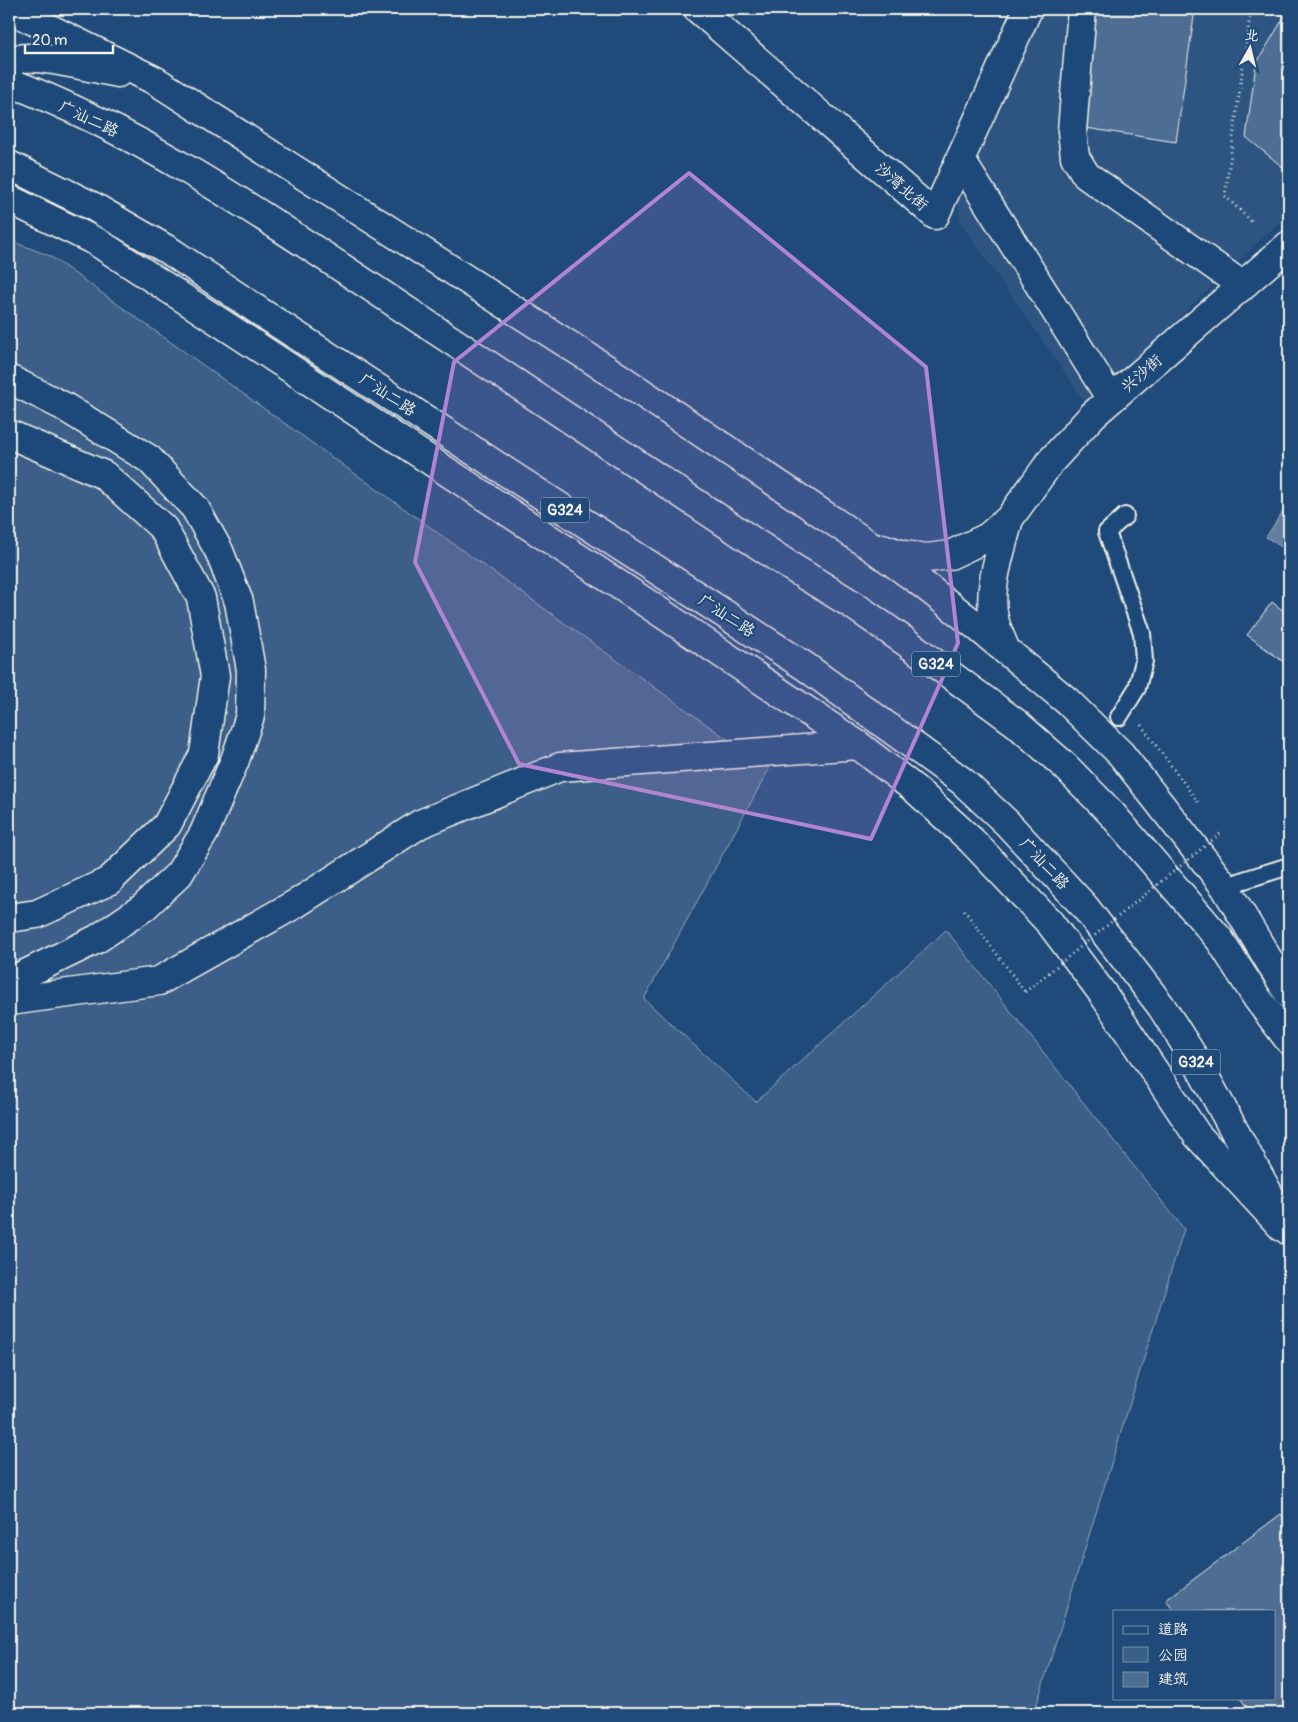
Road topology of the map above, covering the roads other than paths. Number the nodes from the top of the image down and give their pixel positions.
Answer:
1 (698, 9) edge
2 (1028, 9) edge
3 (1082, 9) edge
4 (17, 11) edge
5 (9, 61) edge
6 (156, 81) junction
7 (9, 82) edge
8 (960, 159) junction
9 (9, 166) edge
10 (9, 198) edge
11 (1289, 245) edge
12 (1243, 286) junction
13 (9, 379) edge
14 (1111, 399) junction
15 (9, 434) edge
16 (1125, 516) dead end
17 (1009, 519) junction
18 (866, 543) junction
19 (1006, 651) junction
20 (1119, 717) dead end
21 (858, 745) junction
22 (1289, 866) edge
23 (1225, 887) junction
24 (9, 918) edge
25 (9, 982) edge
26 (1289, 994) edge
27 (9, 1001) edge
28 (1289, 1040) edge
29 (1289, 1233) edge

1 - 8 main road, 沙湾北街
2 - 8 main road, 沙湾北街
3 - 12 main road
4 - 6 main road
5 - 6 main road
6 - 18 main road
7 - 28 main road, 广汕二路 / G324
8 - 14 main road
9 - 29 main road, 广汕二路 / G324
10 - 21 main road
11 - 12 main road, 兴沙街
12 - 14 main road, 兴沙街
13 - 25 main road
14 - 17 main road, 兴沙街
15 - 24 main road
16 - 20 lane
17 - 18 main road
17 - 19 main road
18 - 19 main road
19 - 23 main road
21 - 27 main road
21 - 29 main road
22 - 23 lane
23 - 26 main road

